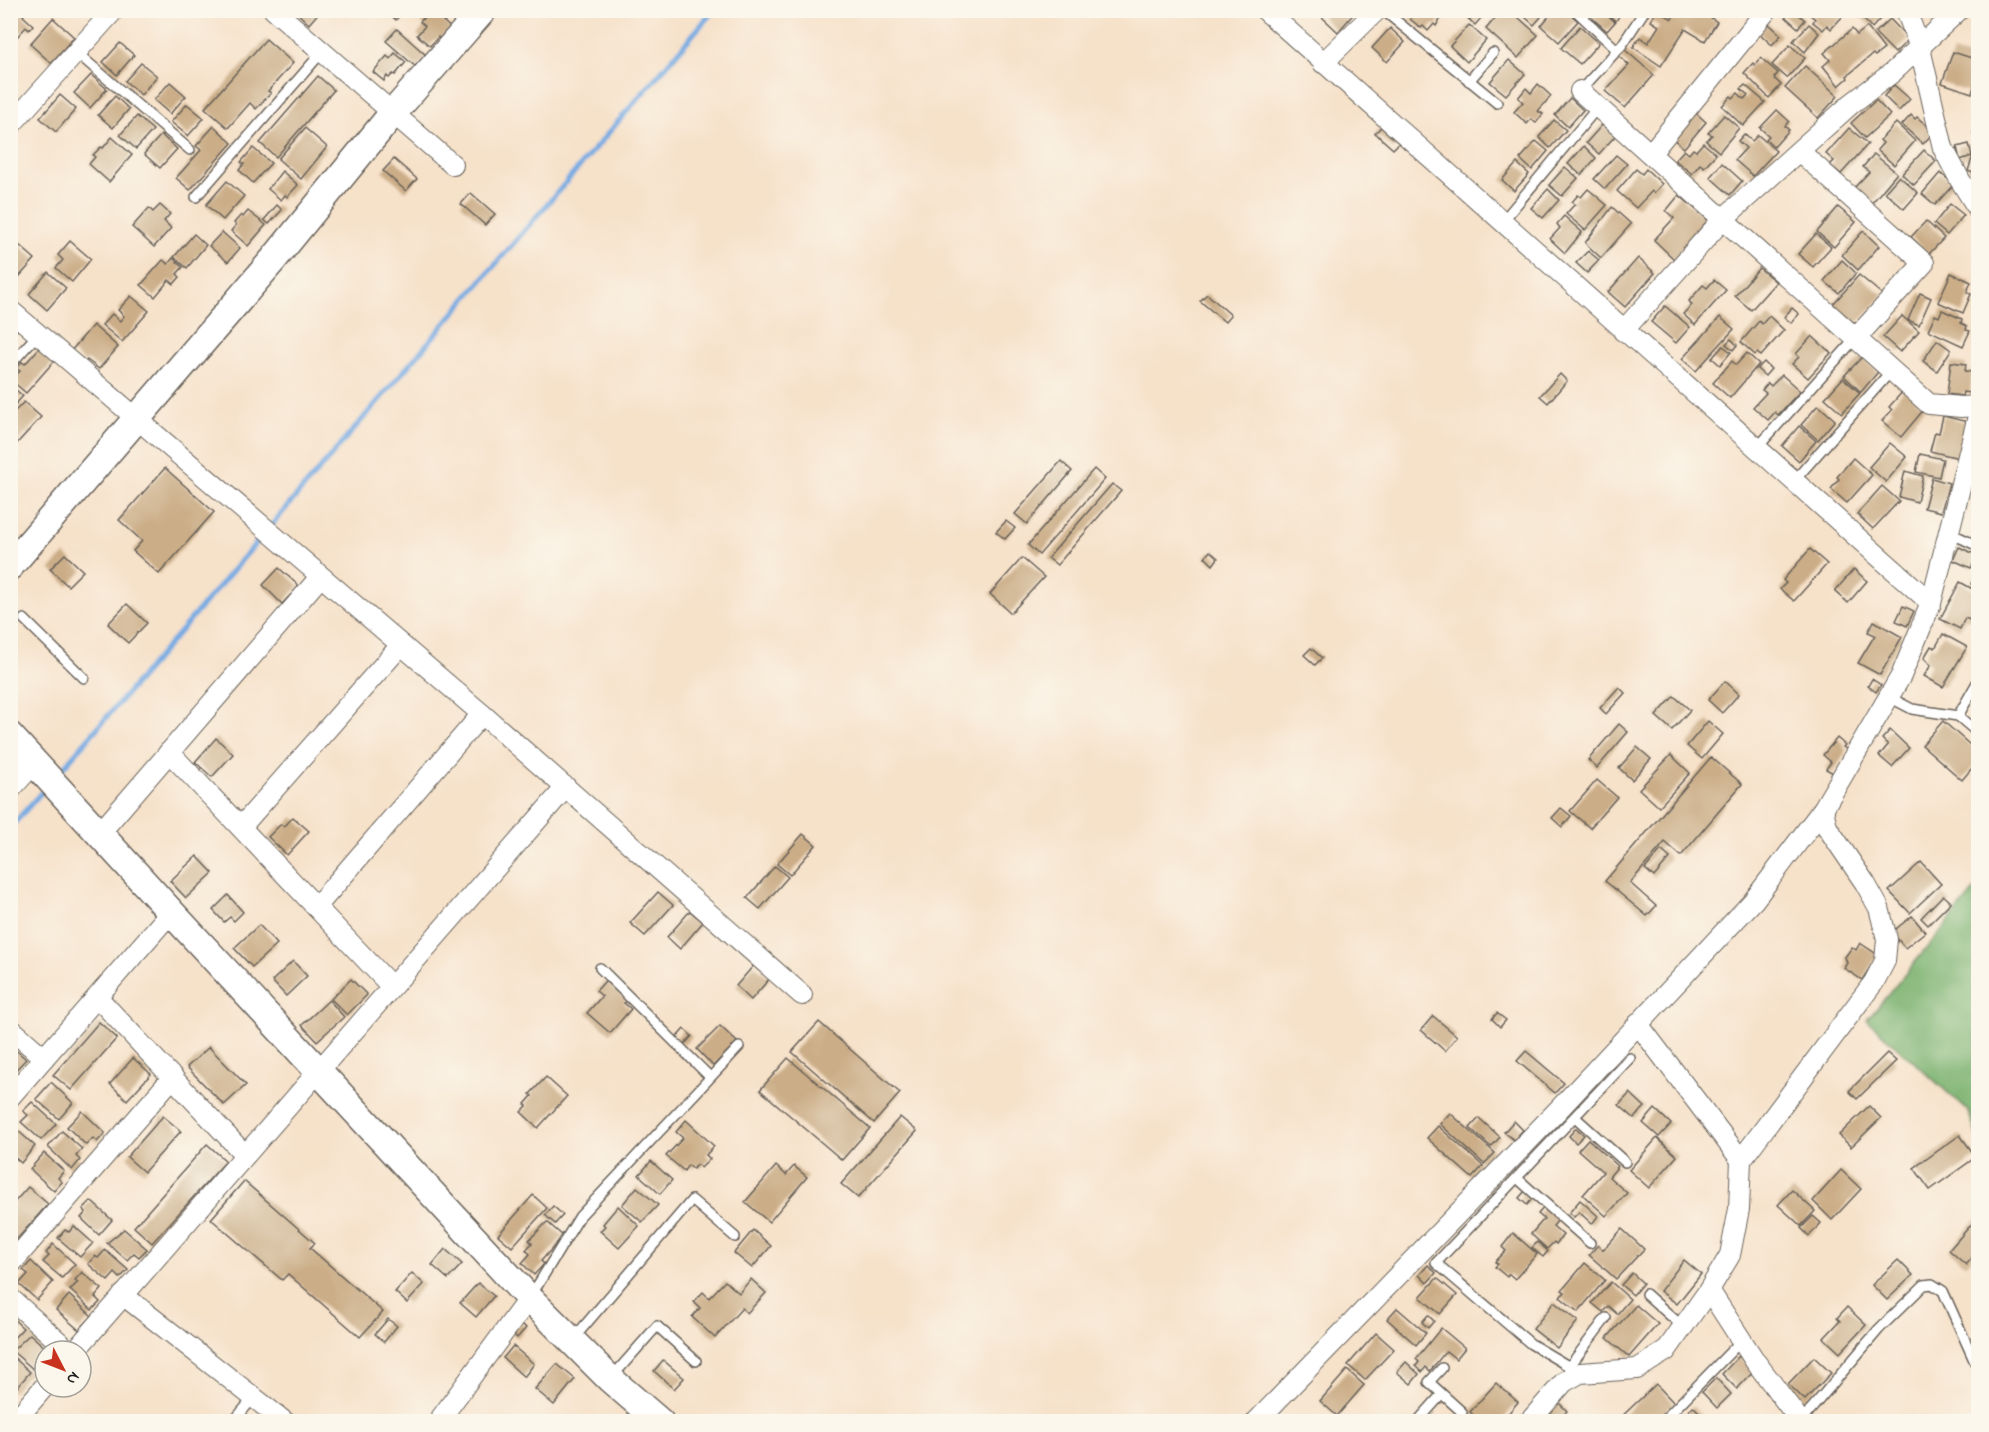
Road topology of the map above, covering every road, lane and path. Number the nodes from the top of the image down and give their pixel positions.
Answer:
1 (274, 10) edge
2 (483, 10) edge
3 (1265, 10) edge
4 (1377, 10) edge
5 (1383, 10) edge
6 (1575, 10) edge
7 (1646, 10) edge
8 (1767, 10) edge
9 (1906, 10) edge
10 (1959, 10) edge
11 (113, 11) edge
12 (1920, 48) junction
13 (1617, 50) junction
14 (322, 52) junction
15 (77, 53) junction
16 (1493, 53) dead end
17 (1323, 63) junction
18 (1469, 81) junction
19 (1580, 91) joint
20 (1497, 103) dead end
21 (1598, 107) junction
22 (393, 113) junction
23 (10, 126) edge
24 (190, 150) dead end
25 (1799, 151) junction
26 (1651, 153) junction
27 (453, 165) dead end
28 (1959, 180) junction
29 (1978, 186) edge
30 (196, 197) dead end
31 (1978, 209) edge
32 (1724, 218) junction
33 (1502, 222) junction
34 (10, 310) edge
35 (1623, 331) junction
36 (38, 334) junction
37 (1856, 338) junction
38 (10, 365) edge
39 (1892, 370) junction
40 (1978, 406) edge
41 (1978, 416) edge
42 (137, 417) junction
43 (1756, 449) junction
44 (1793, 482) junction
45 (1950, 533) junction
46 (1978, 546) edge
47 (10, 566) edge
48 (320, 577) junction
49 (1930, 603) junction
50 (24, 619) dead end
51 (401, 645) junction
52 (84, 678) dead end
53 (1978, 681) edge
54 (1889, 697) junction
55 (482, 714) junction
56 (1958, 716) junction
57 (1978, 733) edge
58 (10, 736) edge
59 (169, 752) junction
60 (46, 774) junction
61 (566, 787) junction
62 (10, 790) edge
63 (1823, 809) junction
64 (240, 827) junction
65 (99, 834) junction
66 (316, 907) junction
67 (171, 912) junction
68 (600, 968) dead end
69 (391, 986) junction
70 (802, 995) dead end
71 (98, 998) junction
72 (1638, 1024) junction
73 (10, 1028) edge
74 (739, 1047) dead end
75 (44, 1058) junction
76 (1630, 1058) dead end
77 (318, 1071) junction
78 (173, 1077) junction
79 (710, 1077) junction
80 (10, 1097) edge
81 (1575, 1116) junction
82 (245, 1155) junction
83 (1741, 1160) junction
84 (1625, 1162) dead end
85 (1516, 1178) junction
86 (735, 1237) dead end
87 (1590, 1243) dead end
88 (10, 1265) edge
89 (1709, 1290) junction
90 (1646, 1294) dead end
91 (123, 1295) junction
92 (10, 1298) edge
93 (529, 1298) junction
94 (1606, 1318) dead end
95 (1683, 1327) junction
96 (56, 1339) edge
97 (85, 1339) edge
98 (1742, 1340) junction
99 (571, 1341) junction
100 (696, 1361) dead end
101 (1442, 1368) dead end
102 (1978, 1368) edge
103 (1575, 1370) junction
104 (610, 1379) junction
105 (1442, 1394) junction
106 (254, 1397) junction
107 (34, 1399) edge
108 (1462, 1412) dead end
109 (1801, 1421) edge
110 (14, 1422) edge
111 (233, 1422) edge
112 (285, 1422) edge
113 (438, 1422) edge
114 (660, 1422) edge
115 (1257, 1422) edge
116 (1416, 1422) edge
117 (1528, 1422) edge
118 (1662, 1422) edge

1 - 14 street
2 - 22 street
3 - 17 street
4 - 17 street
5 - 18 lane
6 - 13 lane
7 - 13 lane
8 - 26 street
9 - 12 street
10 - 12 street
11 - 15 street
12 - 25 street
12 - 28 street
13 - 19 lane
14 - 22 street
14 - 30 lane
15 - 23 street
15 - 24 lane
16 - 18 lane
17 - 33 street
18 - 20 lane
19 - 21 street
21 - 26 street
21 - 33 lane
22 - 27 street
22 - 42 street
25 - 32 street
25 - 37 street
26 - 32 street
28 - 29 lane
28 - 31 street
32 - 35 street
32 - 37 street
33 - 35 street
34 - 36 street
35 - 43 street
36 - 38 lane
36 - 42 street
37 - 39 street
37 - 43 lane
39 - 40 street
39 - 44 lane
41 - 45 street
42 - 47 street
42 - 48 street
43 - 44 street
44 - 49 street
45 - 46 lane
45 - 49 street
48 - 51 street
48 - 59 street
49 - 54 street
50 - 52 lane
51 - 55 street
51 - 64 street
53 - 56 lane
54 - 56 lane
54 - 63 street
55 - 61 street
55 - 66 street
56 - 57 lane
58 - 60 street
59 - 64 street
59 - 65 street
60 - 62 street
60 - 65 street
61 - 69 street
61 - 70 street
63 - 72 street
63 - 83 street
64 - 66 street
65 - 67 street
66 - 69 street
67 - 71 street
67 - 77 street
68 - 79 lane
69 - 77 street
71 - 75 street
71 - 78 street
72 - 83 street
72 - 115 street
73 - 75 street
74 - 79 lane
75 - 80 street
76 - 81 lane
77 - 82 street
77 - 93 street
78 - 82 street
78 - 88 street
79 - 93 lane
81 - 84 lane
81 - 85 lane
82 - 91 street
83 - 89 street
85 - 87 lane
85 - 103 lane
86 - 99 lane
89 - 95 street
89 - 98 street
90 - 95 lane
91 - 97 street
91 - 106 street
92 - 96 street
93 - 99 street
93 - 113 street
94 - 103 lane
95 - 103 street
98 - 109 street
98 - 118 lane
99 - 104 street
100 - 104 lane
101 - 105 lane
102 - 109 lane
103 - 117 street
104 - 114 street
105 - 108 lane
105 - 116 lane
106 - 111 lane
106 - 112 street
107 - 110 street

